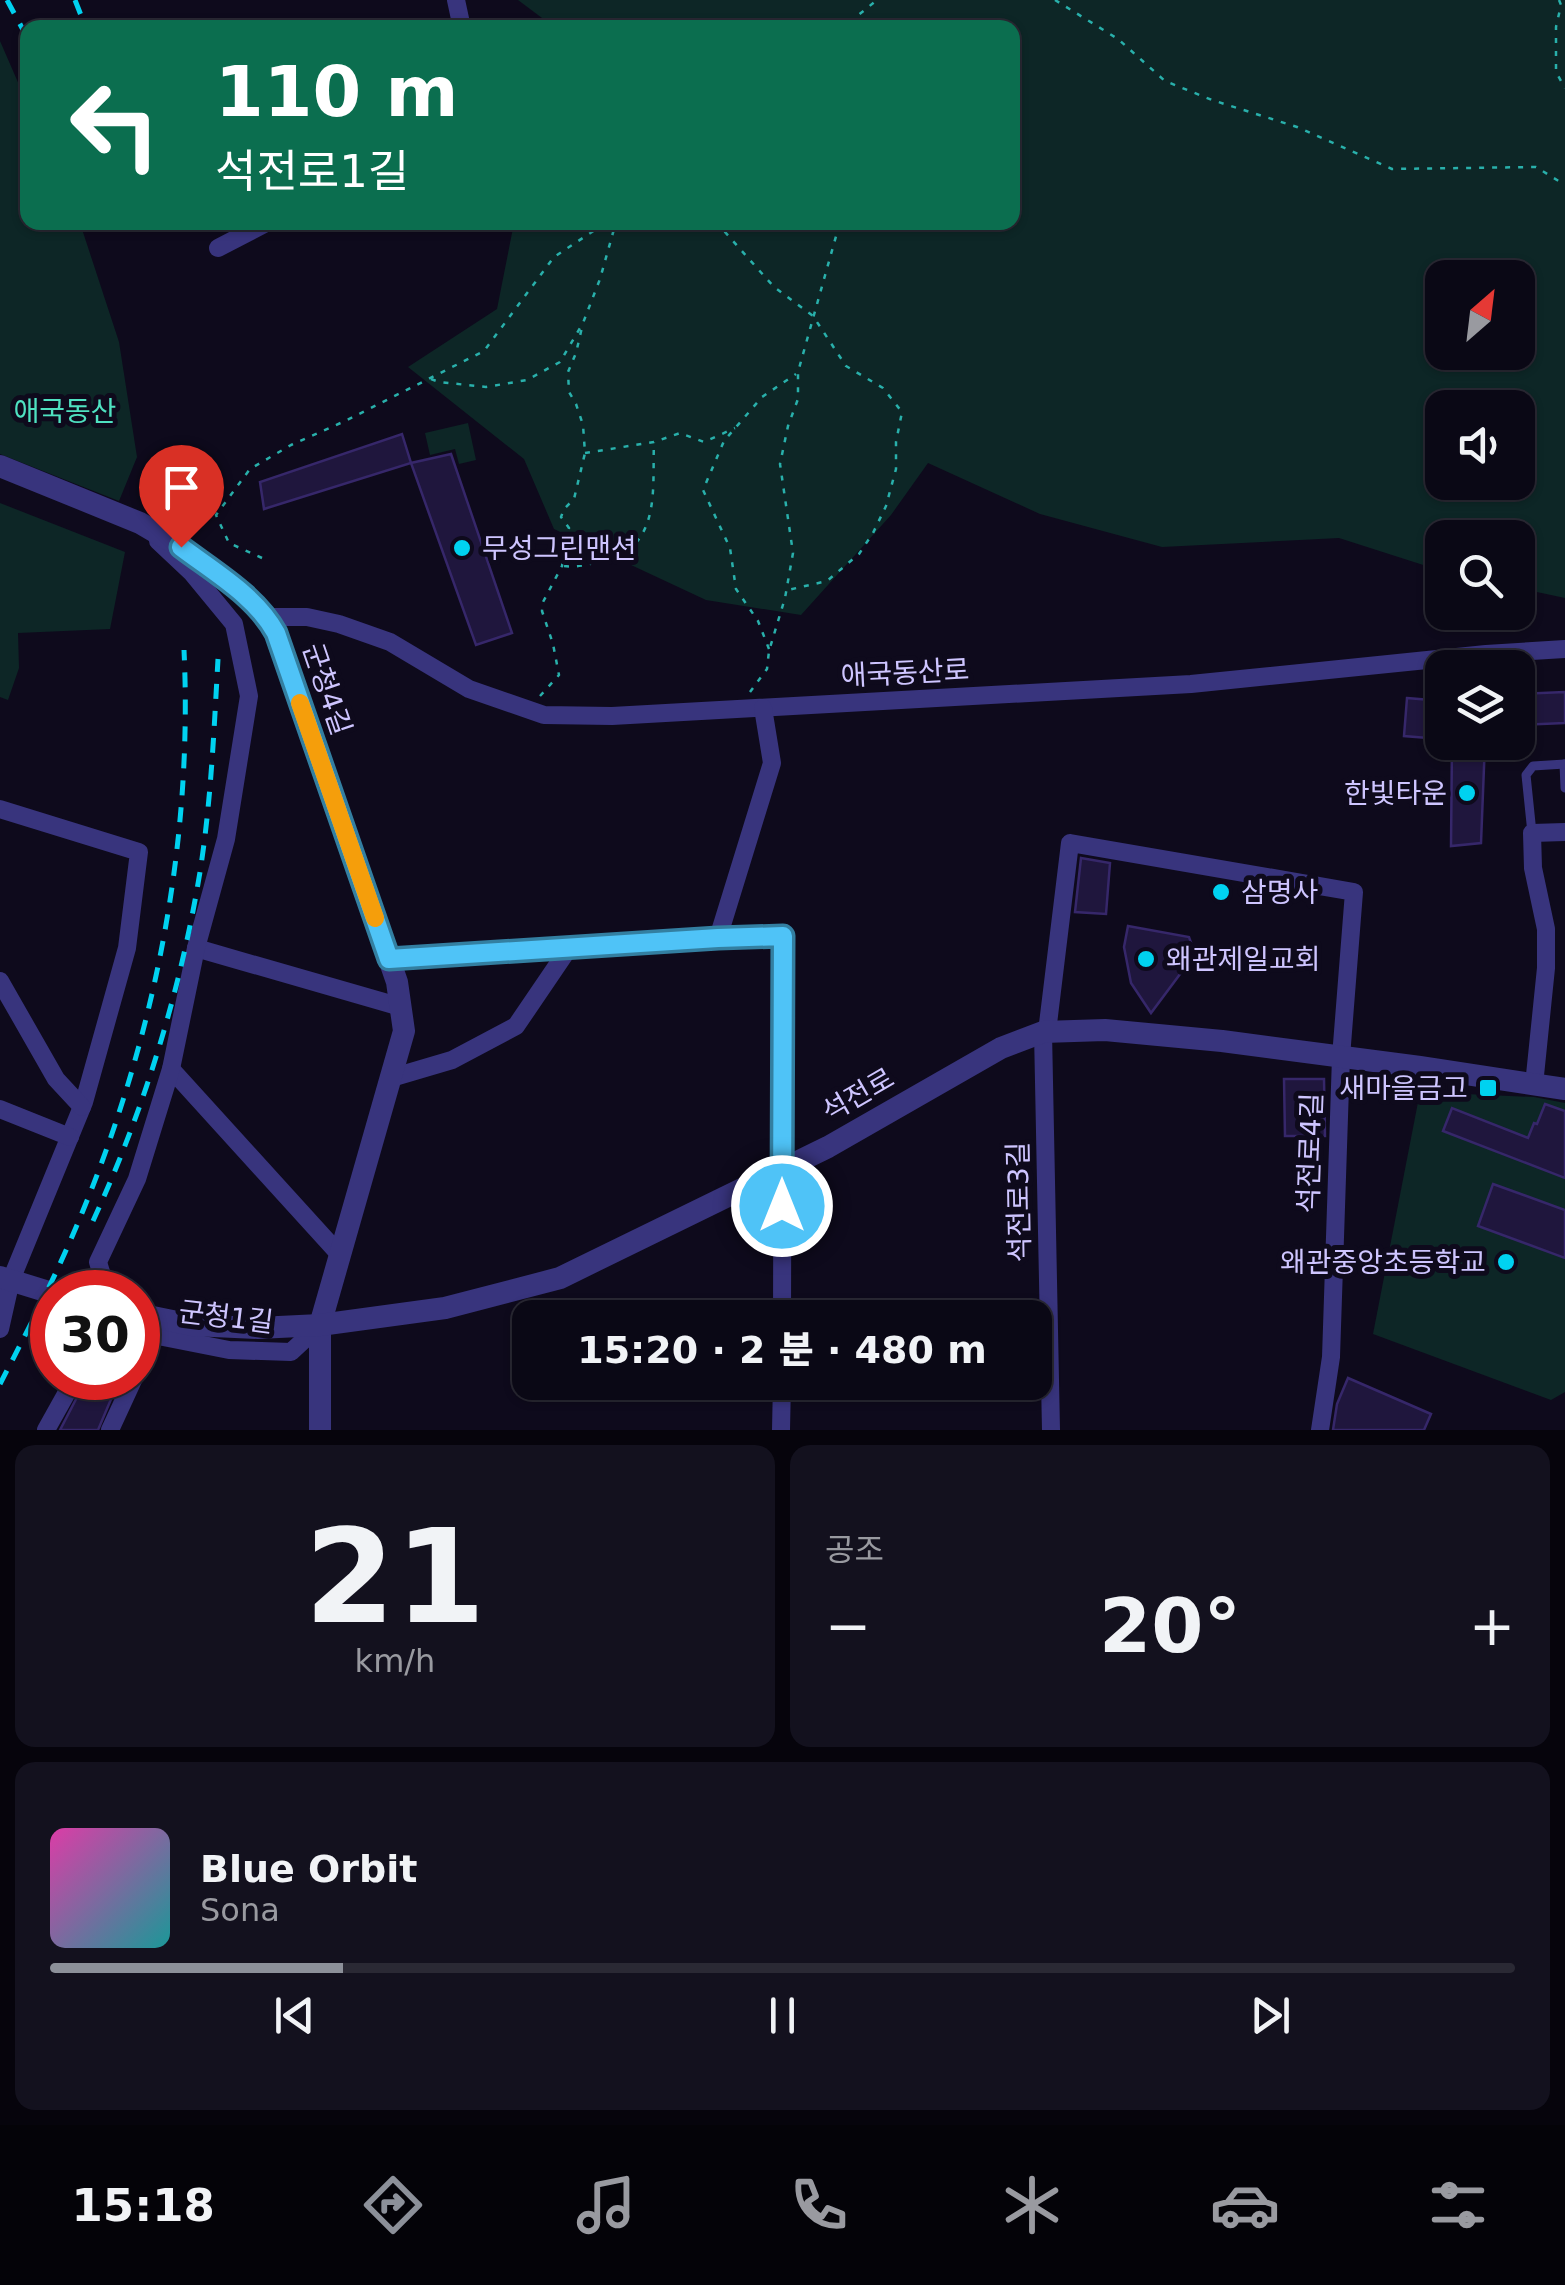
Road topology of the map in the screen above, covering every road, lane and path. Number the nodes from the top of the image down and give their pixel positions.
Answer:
1 (877, 0) edge
2 (1055, 0) edge
3 (1559, 0) edge
4 (858, 16) junction
5 (853, 20) edge
6 (859, 20) edge
7 (1565, 88) edge
8 (1565, 185) edge
9 (253, 230) edge
10 (595, 230) edge
11 (614, 230) edge
12 (723, 230) edge
13 (838, 230) edge
14 (218, 248) dead end
15 (813, 316) junction
16 (583, 323) junction
17 (798, 372) junction
18 (430, 378) junction
19 (736, 428) junction
20 (654, 442) junction
21 (586, 453) junction
22 (0, 466) edge
23 (140, 523) junction
24 (262, 558) dead end
25 (562, 566) junction
26 (786, 590) junction
27 (267, 616) junction
28 (1565, 649) edge
29 (769, 651) junction
30 (527, 709) junction
31 (757, 709) junction
32 (1565, 764) edge
33 (1565, 788) edge
34 (0, 810) edge
35 (1565, 832) edge
36 (1532, 833) junction
37 (718, 938) junction
38 (196, 948) junction
39 (568, 948) junction
40 (389, 959) junction
41 (0, 981) edge
42 (401, 1008) junction
43 (1045, 1032) junction
44 (1342, 1056) junction
45 (171, 1069) junction
46 (391, 1078) junction
47 (1534, 1084) junction
48 (1565, 1090) edge
49 (82, 1107) junction
50 (0, 1109) edge
51 (70, 1137) junction
52 (782, 1169) junction
53 (340, 1255) junction
54 (100, 1270) edge
55 (6, 1279) edge
56 (782, 1300) edge
57 (160, 1318) edge
58 (320, 1325) junction
59 (0, 1329) edge
60 (160, 1336) edge
61 (63, 1400) edge
62 (124, 1400) edge
63 (782, 1400) edge
64 (46, 1430) edge
65 (110, 1430) edge
66 (320, 1430) edge
67 (782, 1430) edge
68 (1050, 1430) edge
69 (1320, 1430) edge

1 - 4 path
2 - 8 path
3 - 7 path
4 - 5 path
4 - 6 path
9 - 14 street
10 - 18 path
11 - 16 path
12 - 15 path
13 - 15 path
15 - 17 path
15 - 26 path
16 - 18 path
16 - 21 path
17 - 19 path
17 - 26 path
18 - 24 path
19 - 20 path
19 - 29 path
20 - 21 path
20 - 25 path
21 - 25 path
22 - 23 street, 군청4길
23 - 27 street, 군청4길
23 - 38 street
25 - 30 path
26 - 29 path
27 - 30 street, 애국동산로
27 - 40 street, 군청4길
28 - 31 street, 애국동산로
29 - 31 path
30 - 31 street, 애국동산로
31 - 37 street
32 - 33 lane
32 - 36 lane
34 - 49 street
35 - 36 street
36 - 47 street
37 - 39 street
37 - 52 street
38 - 42 street
38 - 45 street
39 - 40 street
39 - 46 street
40 - 42 street, 군청4길
41 - 49 street
42 - 46 street, 군청4길
43 - 44 street, 석전로
43 - 44 street, 석전로3길
43 - 52 street, 석전로
43 - 68 street, 석전로3길
44 - 47 street, 석전로
44 - 69 street, 석전로4길
45 - 53 street
45 - 54 street
46 - 53 street, 군청4길
47 - 48 street, 석전로
49 - 51 street
50 - 51 street
51 - 55 street
52 - 56 street
52 - 58 street, 석전로
53 - 58 street, 군청4길
55 - 59 street
57 - 58 street, 석전로
58 - 60 street, 군청1길
58 - 66 street, 군청4길
61 - 64 street
62 - 65 street
63 - 67 street

